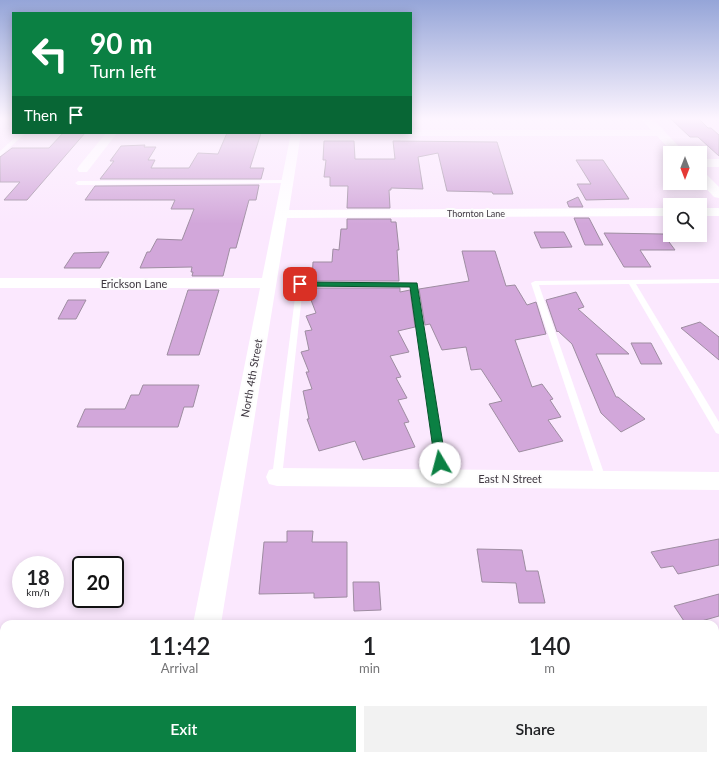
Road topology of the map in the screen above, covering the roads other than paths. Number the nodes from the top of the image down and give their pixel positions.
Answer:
1 (96, 153) edge
2 (292, 153) edge
3 (707, 163) edge
4 (719, 163) edge
5 (83, 169) dead end
6 (707, 181) edge
7 (287, 182) junction
8 (78, 183) dead end
9 (719, 194) edge
10 (663, 212) edge
11 (707, 212) edge
12 (719, 212) edge
13 (282, 214) junction
14 (631, 282) junction
15 (719, 282) edge
16 (0, 283) edge
17 (268, 284) junction
18 (719, 430) edge
19 (277, 477) joint
20 (443, 478) junction
21 (601, 479) junction
22 (717, 485) edge
23 (208, 620) edge

1 - 5 street
2 - 7 street, North 4th Street
3 - 4 street
6 - 9 street
7 - 8 lane
7 - 13 street, North 4th Street
10 - 13 street, Thornton Lane
11 - 12 street
13 - 17 street, North 4th Street
14 - 15 lane
14 - 18 lane
14 - 21 lane
16 - 17 street, Erickson Lane
17 - 23 street, North 4th Street
19 - 20 street, East N Street
19 - 20 lane
20 - 21 street, East N Street
21 - 22 street, East N Street

